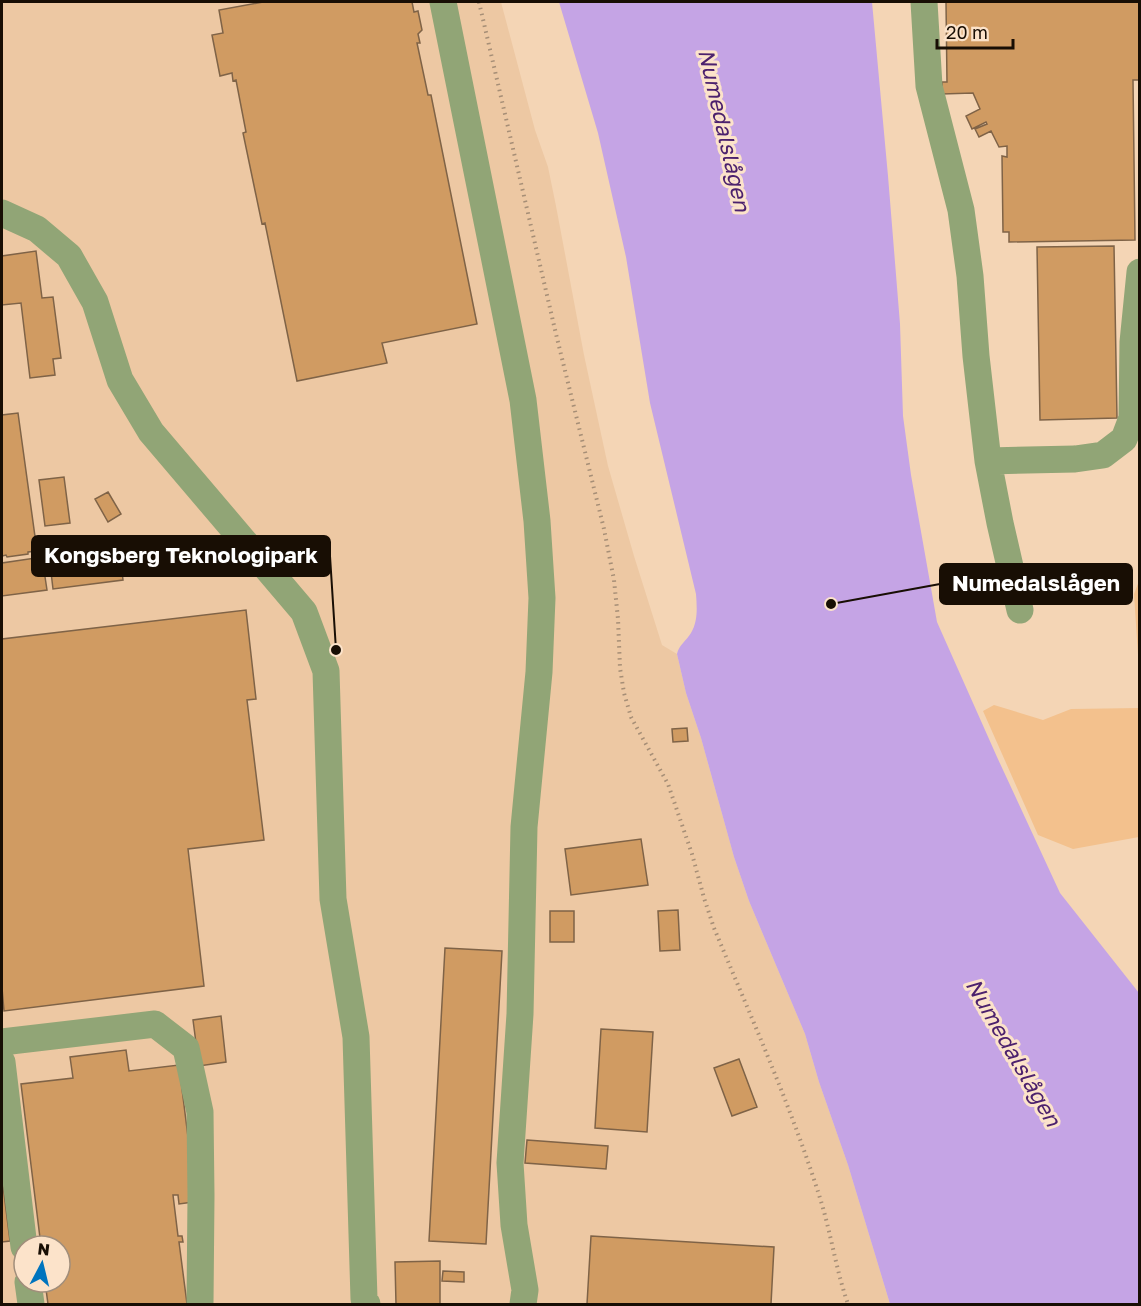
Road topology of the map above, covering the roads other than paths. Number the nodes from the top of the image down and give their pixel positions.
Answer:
1 (443, 2) edge
2 (924, 2) edge
3 (2, 213) edge
4 (1140, 272) edge
5 (988, 460) junction
6 (1020, 610) dead end
7 (2, 1042) edge
8 (2, 1062) edge
9 (22, 1234) edge
10 (200, 1305) edge
11 (367, 1305) edge
12 (523, 1305) edge

1 - 12 lane
2 - 5 lane
3 - 11 lane
4 - 5 lane
5 - 6 lane
7 - 10 lane
8 - 9 lane

